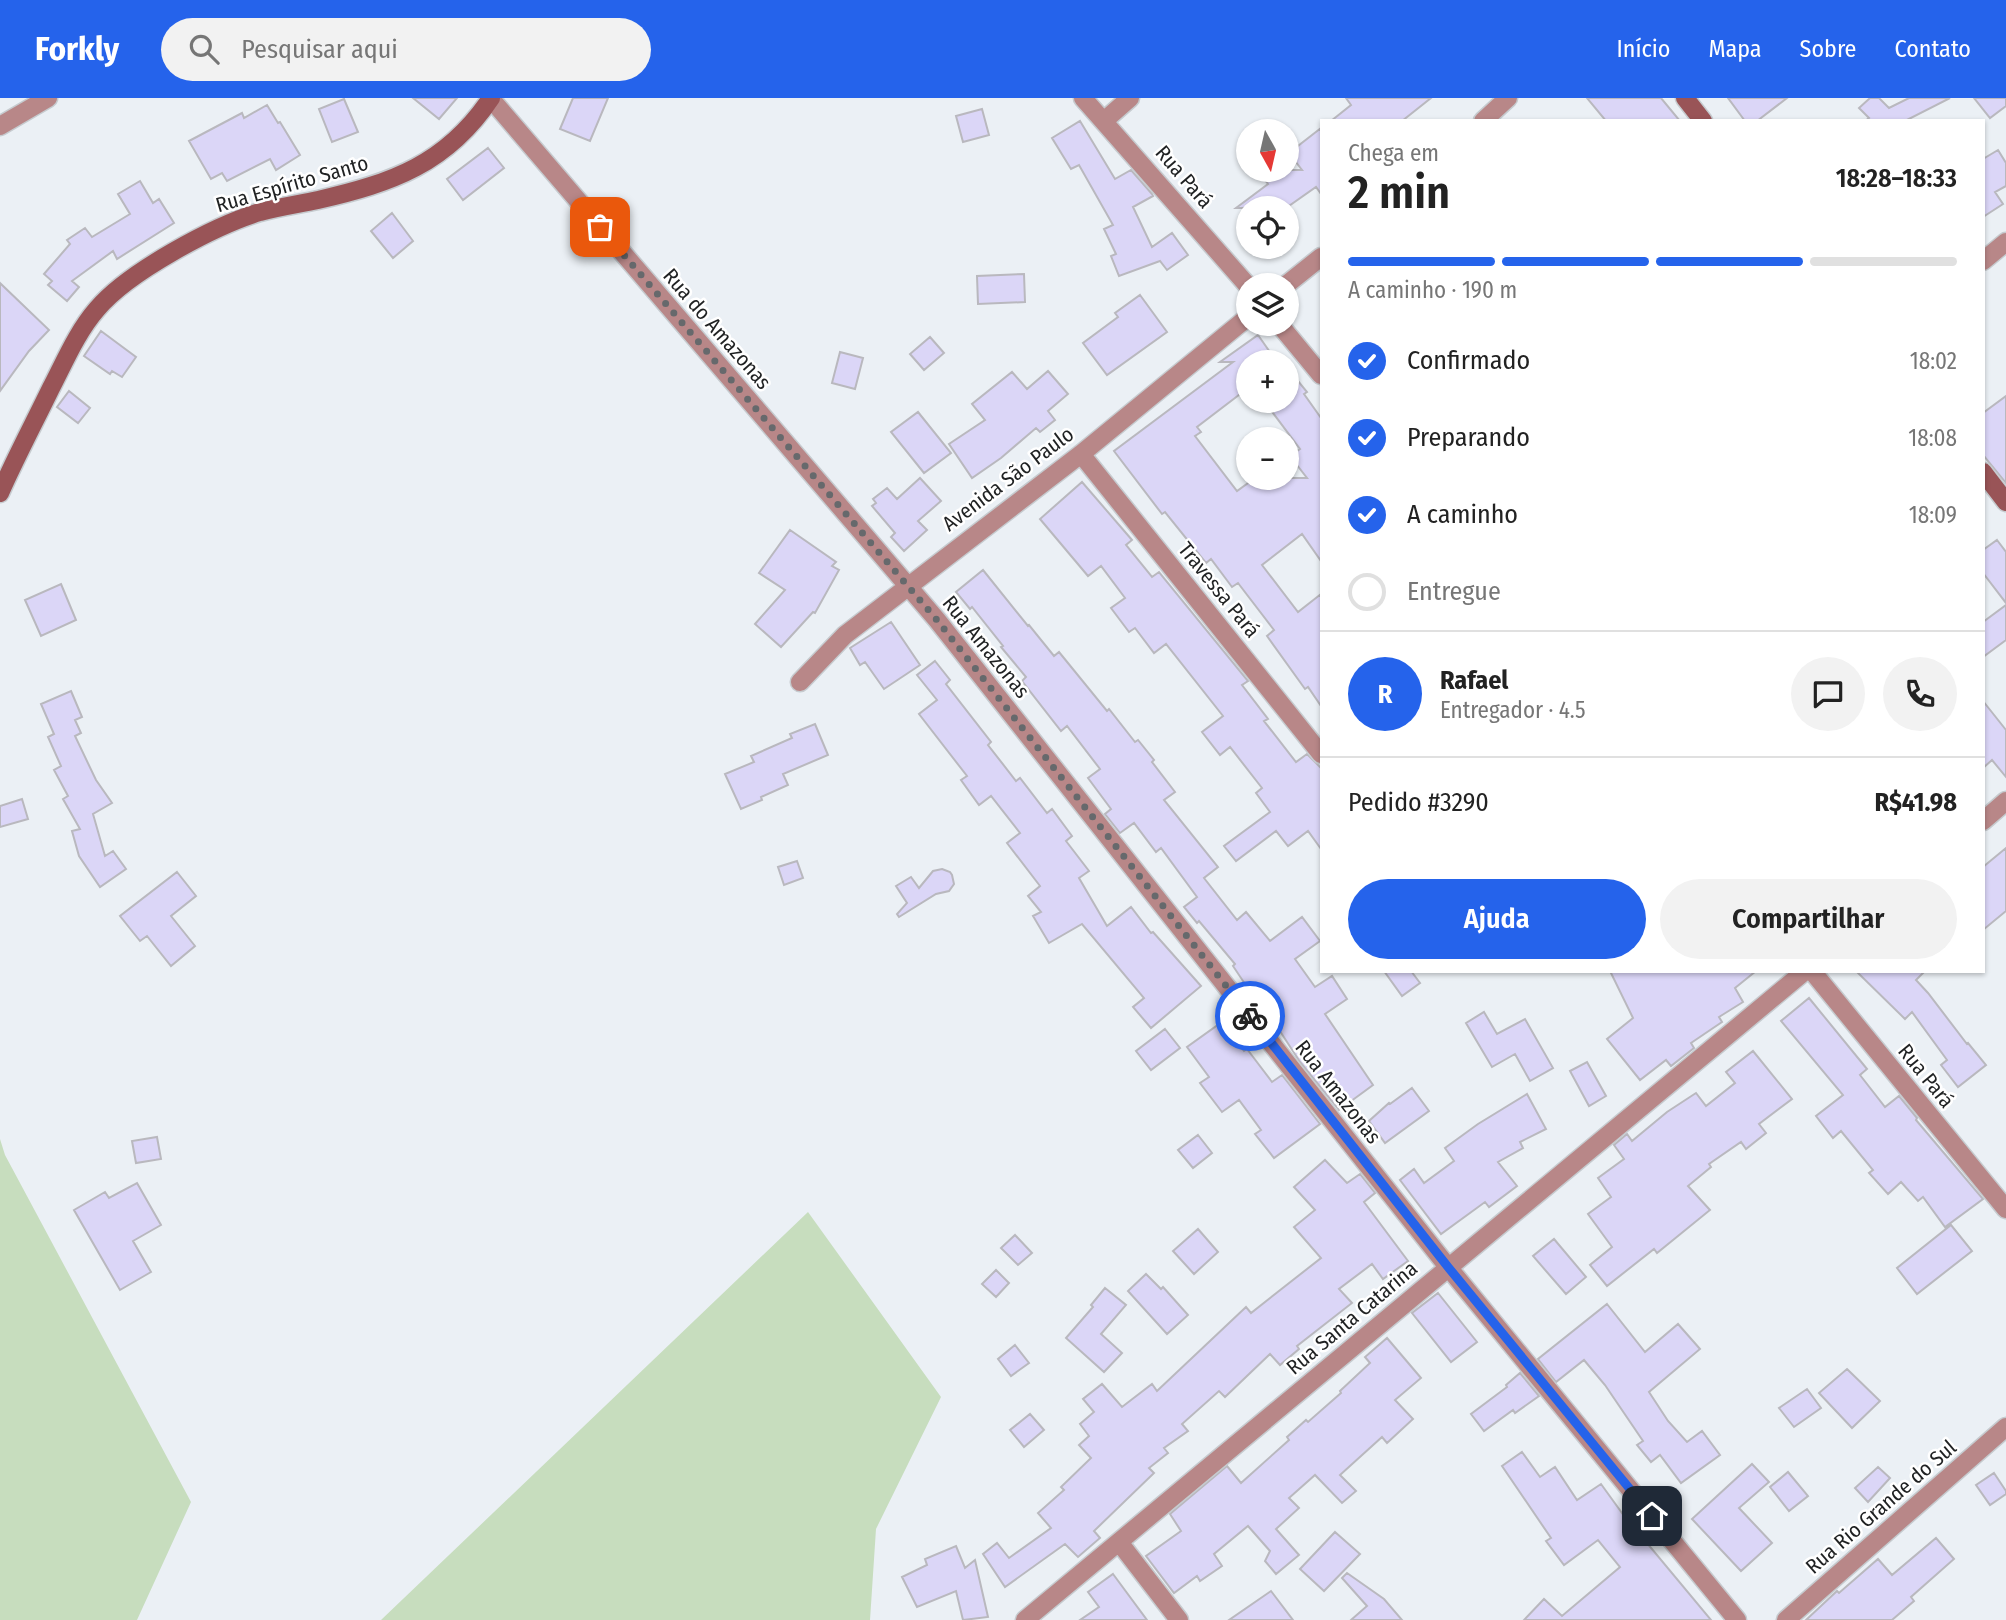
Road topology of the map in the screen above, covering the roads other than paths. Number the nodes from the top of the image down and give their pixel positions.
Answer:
1 (48, 98) edge
2 (1083, 98) edge
3 (1130, 98) edge
4 (1508, 98) edge
5 (1685, 98) edge
6 (491, 99) edge
7 (1485, 119) edge
8 (1701, 119) edge
9 (1105, 120) junction
10 (0, 126) edge
11 (2006, 242) edge
12 (1320, 258) edge
13 (1985, 259) edge
14 (1237, 273) edge
15 (1299, 275) edge
16 (1236, 327) edge
17 (1289, 336) edge
18 (1320, 374) edge
19 (1081, 454) junction
20 (1985, 475) edge
21 (0, 493) edge
22 (2006, 502) edge
23 (908, 588) junction
24 (800, 682) dead end
25 (1320, 753) edge
26 (2006, 801) edge
27 (1985, 819) edge
28 (1803, 973) edge
29 (1814, 973) edge
30 (2006, 1209) edge
31 (1448, 1267) junction
32 (2006, 1427) edge
33 (1119, 1542) junction
34 (1025, 1620) edge
35 (1179, 1620) edge
36 (1737, 1620) edge
37 (1786, 1620) edge

1 - 10 street
2 - 9 street, Rua Pará
3 - 9 street
4 - 7 street
5 - 8 street
6 - 21 street, Rua Espírito Santo
6 - 23 street, Rua do Amazonas
9 - 14 street, Rua Pará
11 - 13 street
12 - 15 street
16 - 19 street, Avenida São Paulo
17 - 18 street
19 - 23 street, Avenida São Paulo
19 - 25 street, Travessa Pará
20 - 22 street
23 - 24 street, Avenida São Paulo
23 - 31 street, Rua Amazonas
26 - 27 street
28 - 31 street, Rua Santa Catarina
29 - 30 street, Rua Pará
31 - 33 street, Rua Santa Catarina
31 - 36 street, Rua Amazonas
32 - 37 street, Rua Rio Grande do Sul
33 - 34 street, Rua Santa Catarina
33 - 35 street

